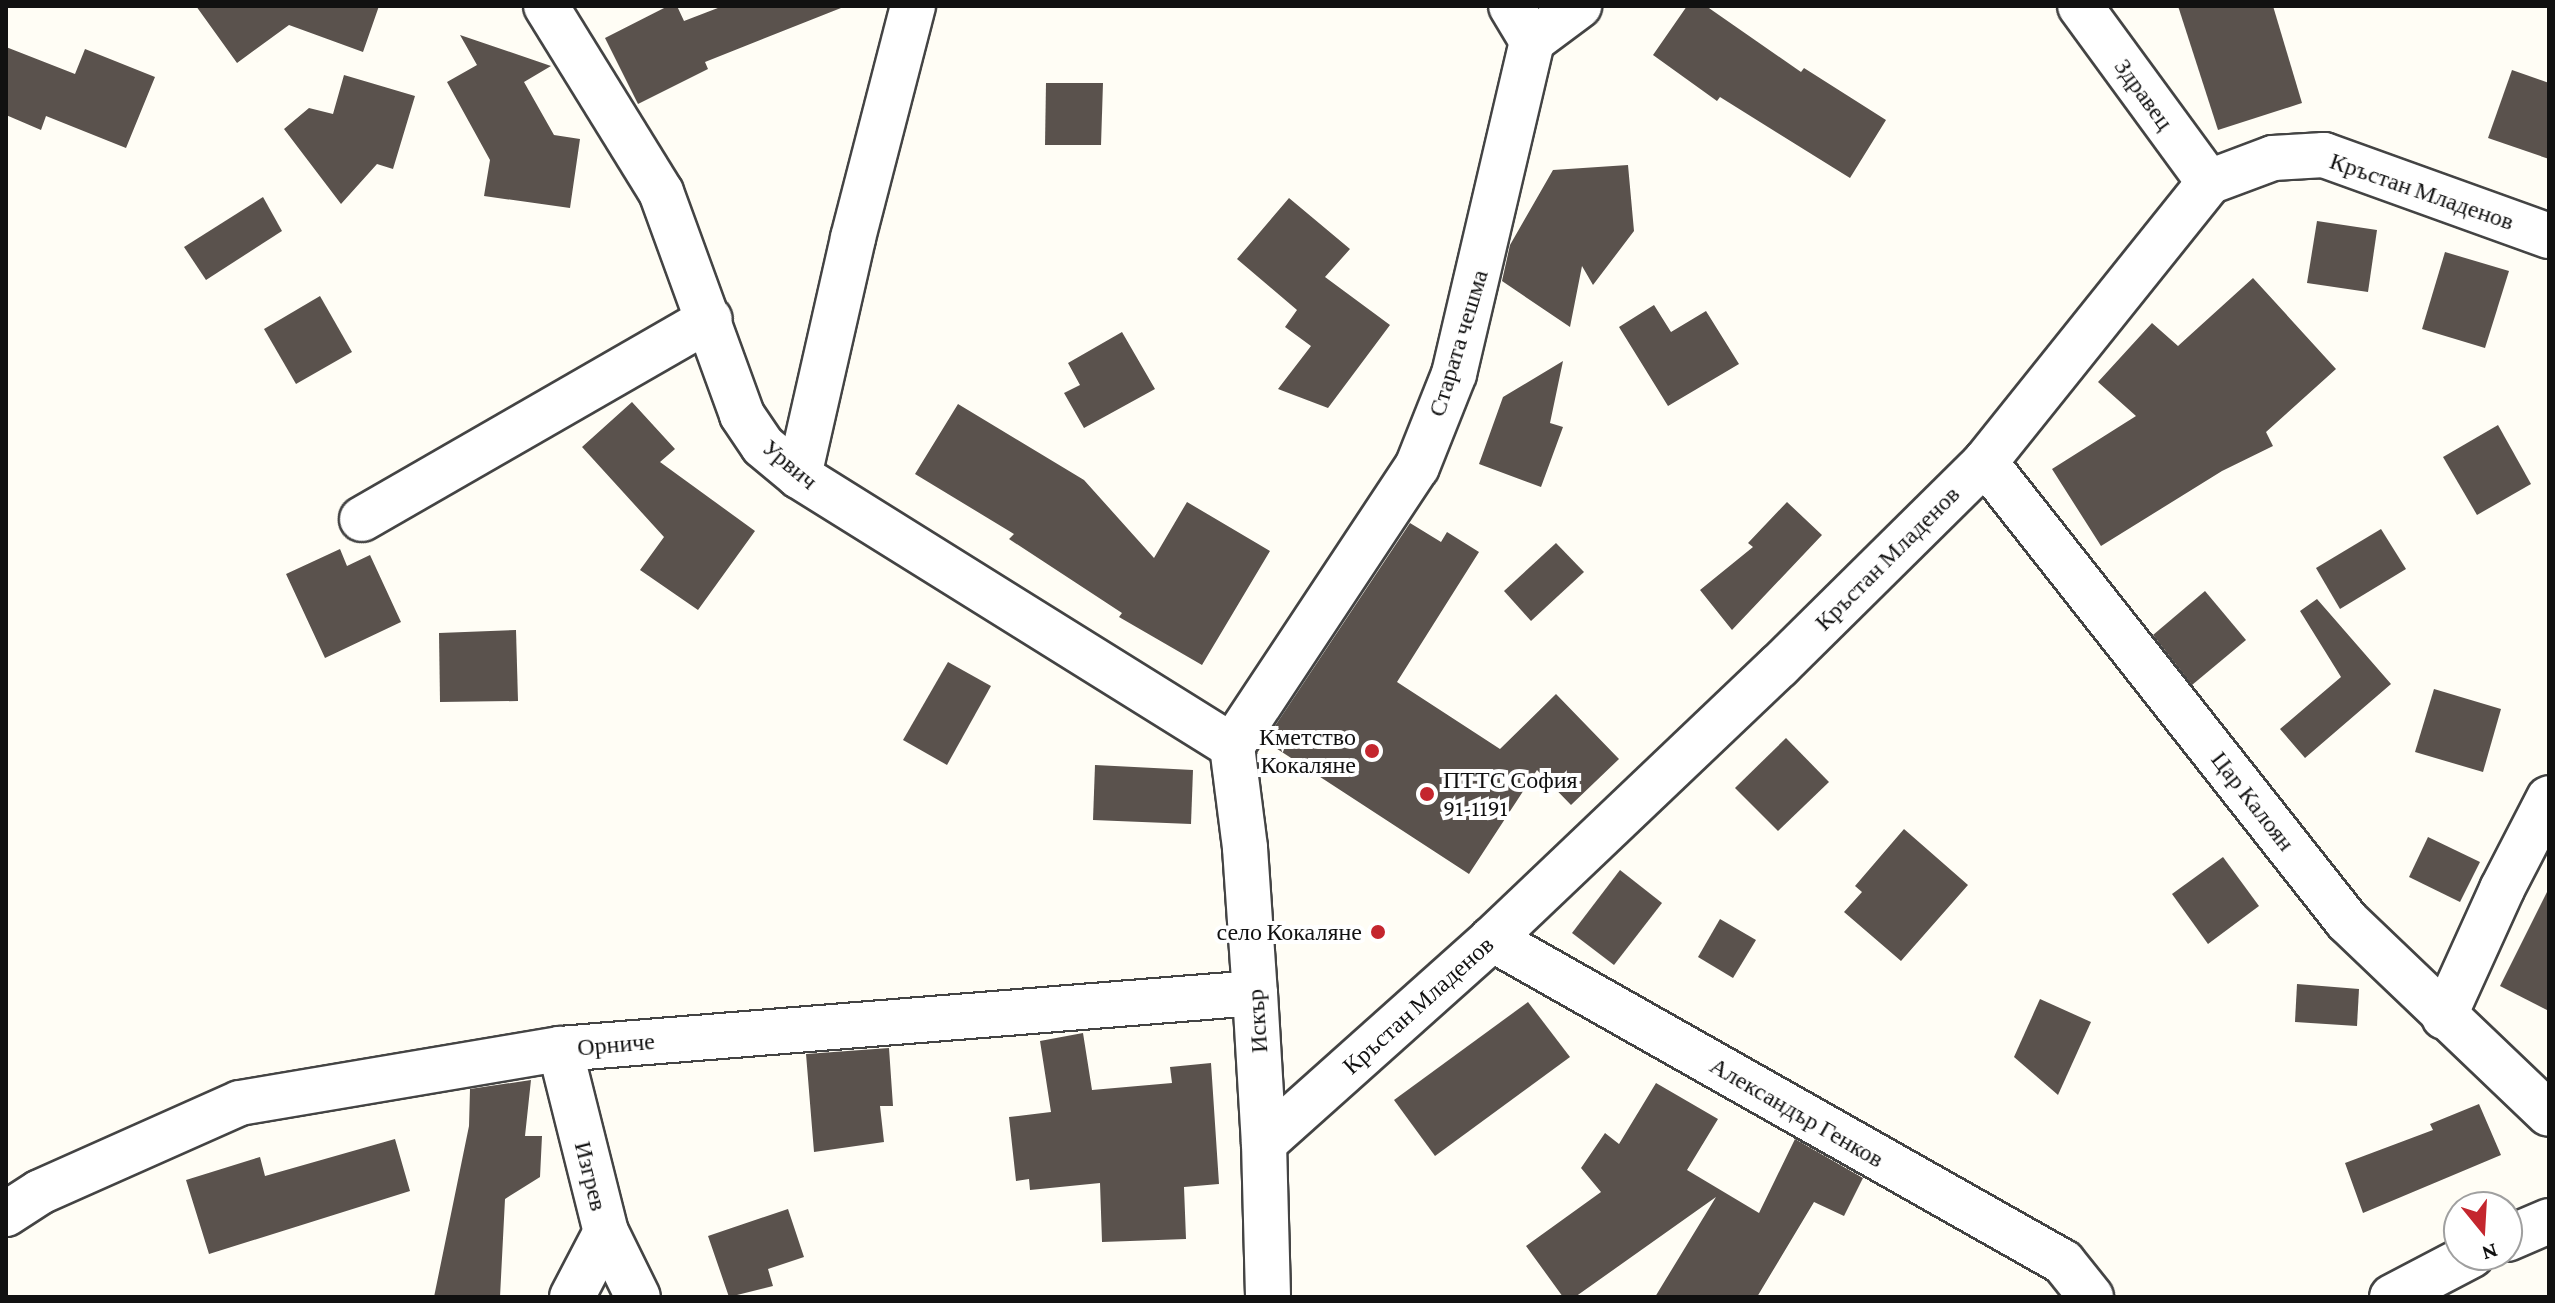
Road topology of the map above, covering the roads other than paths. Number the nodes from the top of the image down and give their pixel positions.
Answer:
1 (546, 6) edge
2 (913, 6) edge
3 (1579, 6) edge
4 (2080, 6) edge
5 (1522, 24) edge
6 (2209, 182) junction
7 (2549, 236) edge
8 (710, 319) junction
9 (1985, 462) junction
10 (799, 476) junction
11 (362, 519) dead end
12 (1232, 746) junction
13 (2549, 798) edge
14 (1492, 939) junction
15 (1255, 993) junction
16 (2444, 1017) junction
17 (560, 1049) junction
18 (2549, 1114) edge
19 (1264, 1143) junction
20 (6, 1214) edge
21 (2549, 1221) edge
22 (606, 1232) junction
23 (2523, 1232) edge
24 (2443, 1270) edge
25 (572, 1297) edge
26 (638, 1297) edge
27 (1268, 1297) edge
28 (2091, 1297) edge
29 (2392, 1297) edge

1 - 8 street, Урвич
2 - 10 street
3 - 5 street, Старата чешма
4 - 6 street, Здравец
5 - 12 street, Старата чешма
6 - 7 street, Кръстан Младенов
6 - 9 street, Кръстан Младенов
8 - 10 street, Урвич
8 - 11 street
9 - 14 street, Кръстан Младенов
9 - 16 street, Цар Калоян
10 - 12 street, Урвич
12 - 15 street, Искър
13 - 16 street
14 - 19 street, Кръстан Младенов
14 - 28 street, Александър Генков
15 - 17 street, Орниче
15 - 19 street, Искър
16 - 18 street, Цар Калоян
17 - 20 street, Орниче
17 - 22 street, Изгрев
19 - 27 street, Искър
21 - 23 street
22 - 25 street
22 - 26 street, Изгрев
24 - 29 street

